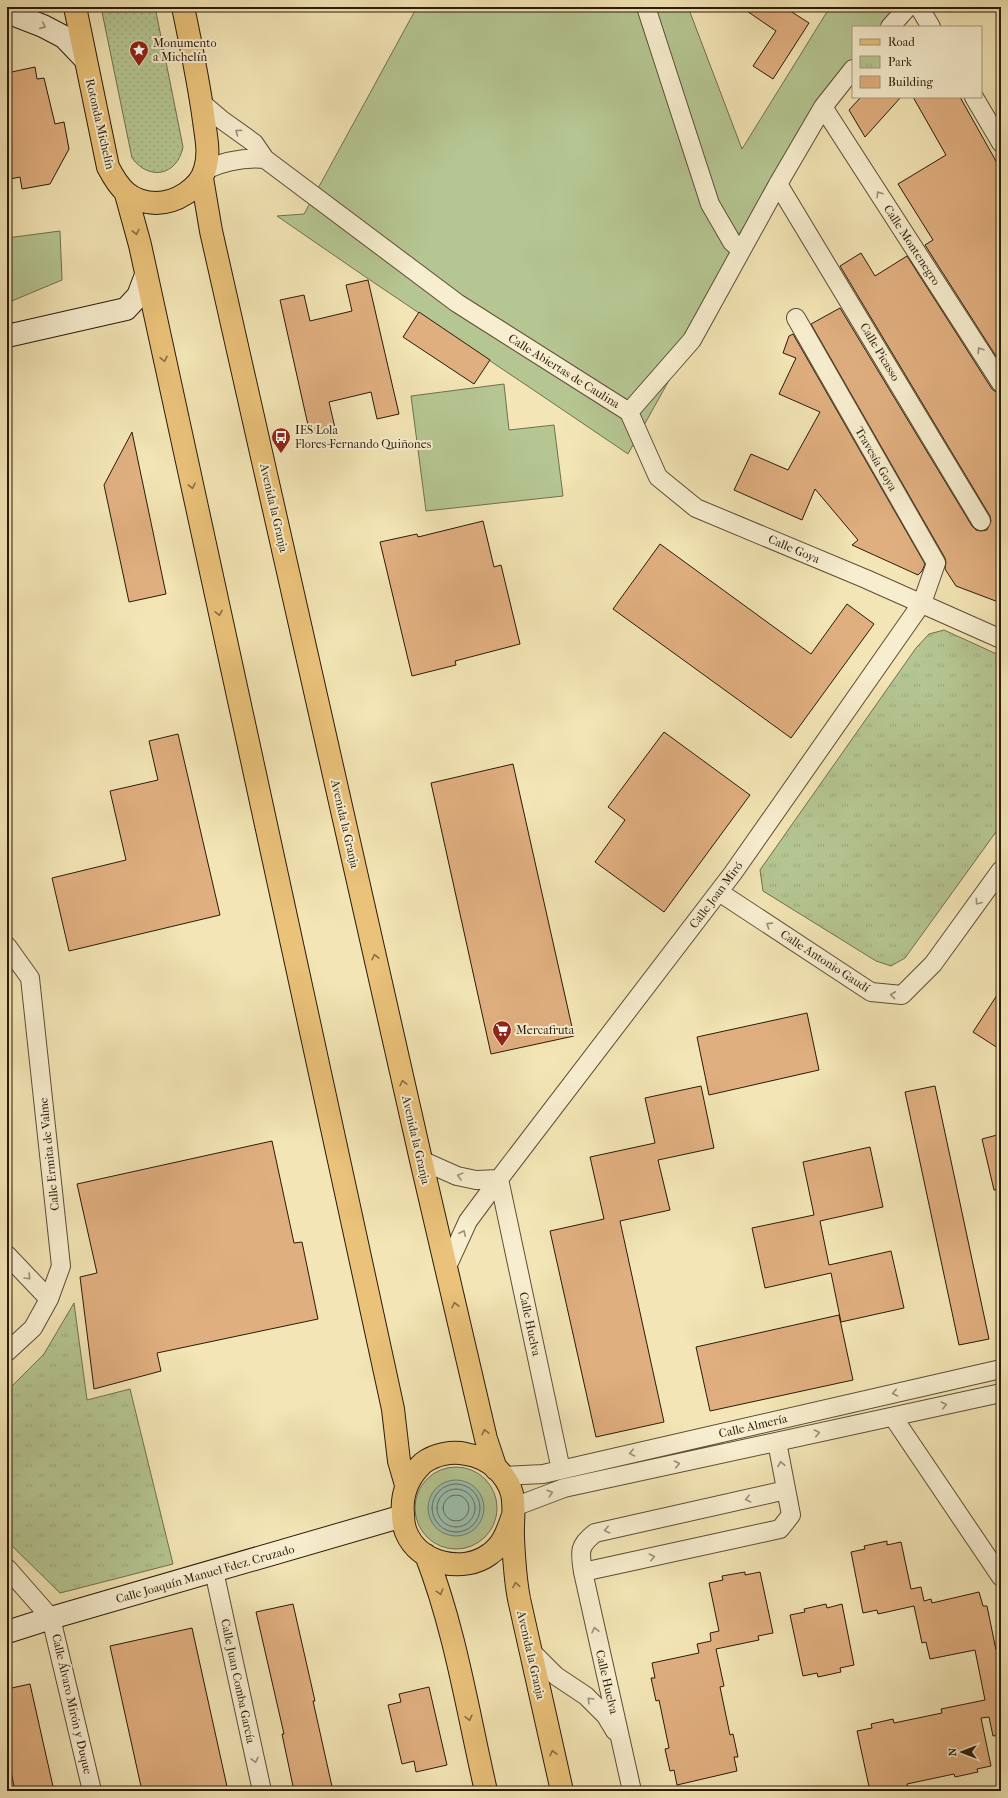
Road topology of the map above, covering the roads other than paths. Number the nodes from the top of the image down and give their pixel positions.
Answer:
1 (75, 7) edge
2 (183, 7) edge
3 (646, 7) edge
4 (908, 7) edge
5 (919, 7) edge
6 (7, 12) edge
7 (891, 26) edge
8 (930, 26) edge
9 (85, 59) junction
10 (852, 70) edge
11 (975, 98) edge
12 (202, 103) junction
13 (823, 107) junction
14 (1001, 143) edge
15 (264, 159) junction
16 (204, 174) junction
17 (778, 184) junction
18 (126, 194) junction
19 (741, 250) junction
20 (146, 274) junction
21 (126, 309) junction
22 (796, 318) dead end
23 (157, 329) junction
24 (7, 336) edge
25 (1001, 383) edge
26 (629, 412) junction
27 (981, 521) dead end
28 (922, 603) junction
29 (1001, 639) edge
30 (1001, 870) edge
31 (719, 892) junction
32 (7, 946) edge
33 (420, 1160) junction
34 (499, 1179) junction
35 (7, 1255) edge
36 (446, 1269) junction
37 (48, 1299) junction
38 (7, 1352) edge
39 (1001, 1369) edge
40 (1001, 1393) edge
41 (893, 1417) junction
42 (777, 1442) junction
43 (561, 1470) junction
44 (500, 1473) junction
45 (406, 1485) junction
46 (786, 1490) junction
47 (513, 1512) junction
48 (403, 1516) junction
49 (426, 1556) junction
50 (7, 1568) edge
51 (214, 1571) junction
52 (583, 1572) junction
53 (1001, 1577) edge
54 (51, 1618) junction
55 (7, 1632) edge
56 (530, 1650) junction
57 (621, 1742) junction
58 (92, 1791) edge
59 (262, 1791) edge
60 (486, 1791) edge
61 (562, 1791) edge
62 (632, 1791) edge

1 - 9 main road, Rotonda Michelín
2 - 12 main road
3 - 19 street
4 - 7 street
5 - 8 street
6 -> 9 street
9 - 18 main road, Rotonda Michelín
10 - 13 street, Calle Abiertas de Caulina
11 - 14 street
15 -> 12 street, Calle Abiertas de Caulina
12 - 16 main road
13 - 17 street, Calle Abiertas de Caulina
25 -> 13 street, Calle Montenegro
15 - 16 street
15 - 26 street, Calle Abiertas de Caulina
16 - 18 main road, Rotonda Michelín
33 -> 16 main road, Avenida la Granja
17 - 19 street, Calle Abiertas de Caulina
17 - 27 street, Calle Picasso
18 -> 20 main road, Avenida la Granja
19 - 26 street, Calle Abiertas de Caulina
20 - 21 street
20 - 23 main road, Avenida la Granja
21 - 23 street
21 - 24 street
22 - 28 street, Travesía Goya
23 -> 45 main road, Avenida la Granja
26 - 28 street, Calle Goya
28 - 29 street, Calle Goya
28 - 31 street, Calle Joan Miró
30 -> 31 street, Calle Antonio Gaudí
31 - 34 street, Calle Joan Miró
32 - 37 street, Calle Ermita de Valme
34 -> 33 street
33 - 36 main road, Avenida la Granja
36 -> 34 street, Calle Joan Miró
34 - 43 street, Calle Huelva
35 -> 37 street
44 -> 36 main road, Avenida la Granja
37 - 38 street, Calle Ermita de Valme
39 -> 43 street, Calle Almería
41 -> 40 street, Calle Almería
42 -> 41 street, Calle Almería
41 - 53 street
46 -> 42 street
47 -> 42 street, Calle Almería
43 - 44 street, Calle Almería
44 - 45 main road, Avenida la Granja
44 - 47 main road, Avenida la Granja
45 - 48 main road, Avenida la Granja
46 -> 52 street, Calle Huelva
52 -> 46 street
47 - 49 main road, Avenida la Granja
56 -> 47 main road, Avenida la Granja
48 - 49 main road, Avenida la Granja
48 - 51 street, Calle Joaquín Manuel Fdez. Cruzado
49 -> 60 main road, Avenida la Granja
50 - 54 street
51 - 54 street, Calle Joaquín Manuel Fdez. Cruzado
51 -> 59 street, Calle Juan Comba García
57 -> 52 street, Calle Huelva
54 - 55 street, Calle Joaquín Manuel Fdez. Cruzado
54 - 58 street, Calle Álvaro Mirón y Duque
57 -> 56 street
61 -> 56 main road, Avenida la Granja
57 - 62 street, Calle Huelva

